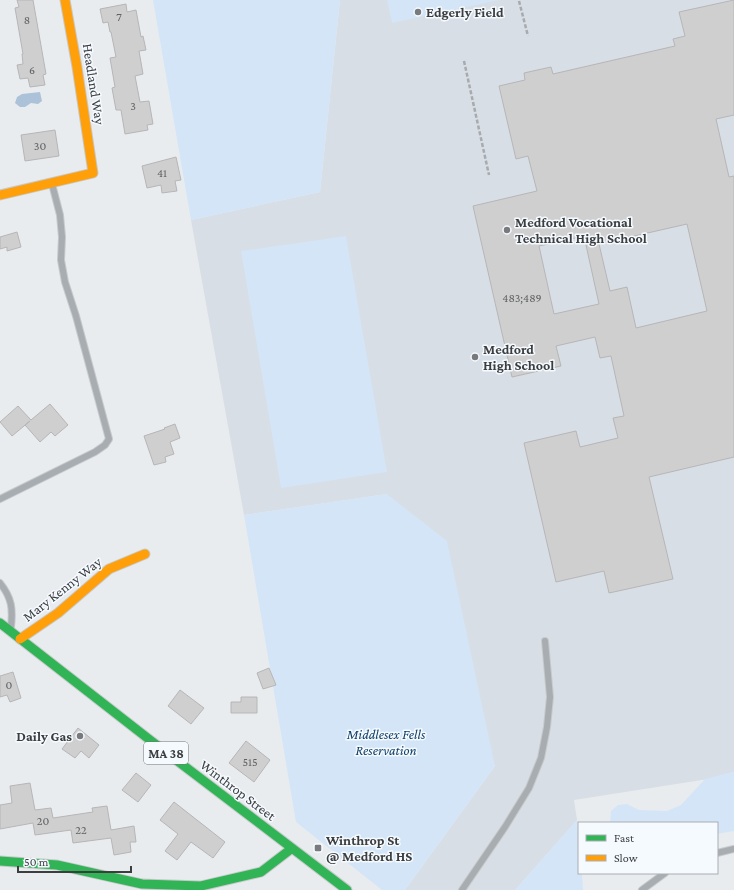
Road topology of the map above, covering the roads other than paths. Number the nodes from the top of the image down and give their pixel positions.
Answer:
1 (65, 0) edge
2 (52, 183) junction
3 (0, 195) edge
4 (0, 499) edge
5 (145, 554) dead end
6 (0, 582) edge
7 (0, 622) edge
8 (11, 631) junction
9 (20, 638) junction
10 (545, 641) dead end
11 (291, 849) junction
12 (734, 849) edge
13 (718, 853) edge
14 (0, 861) edge
15 (664, 874) edge
16 (347, 890) edge
17 (462, 890) edge
18 (642, 890) edge

1 - 2 street, Headland Way
2 - 3 street
2 - 4 lane
5 - 9 street, Mary Kenny Way
6 - 8 lane
7 - 8 street, Winthrop Street / MA 38
8 - 9 street, Winthrop Street / MA 38
9 - 11 street, Winthrop Street / MA 38
10 - 17 lane
11 - 14 street
11 - 16 street, Winthrop Street / MA 38
12 - 13 lane
15 - 18 lane

